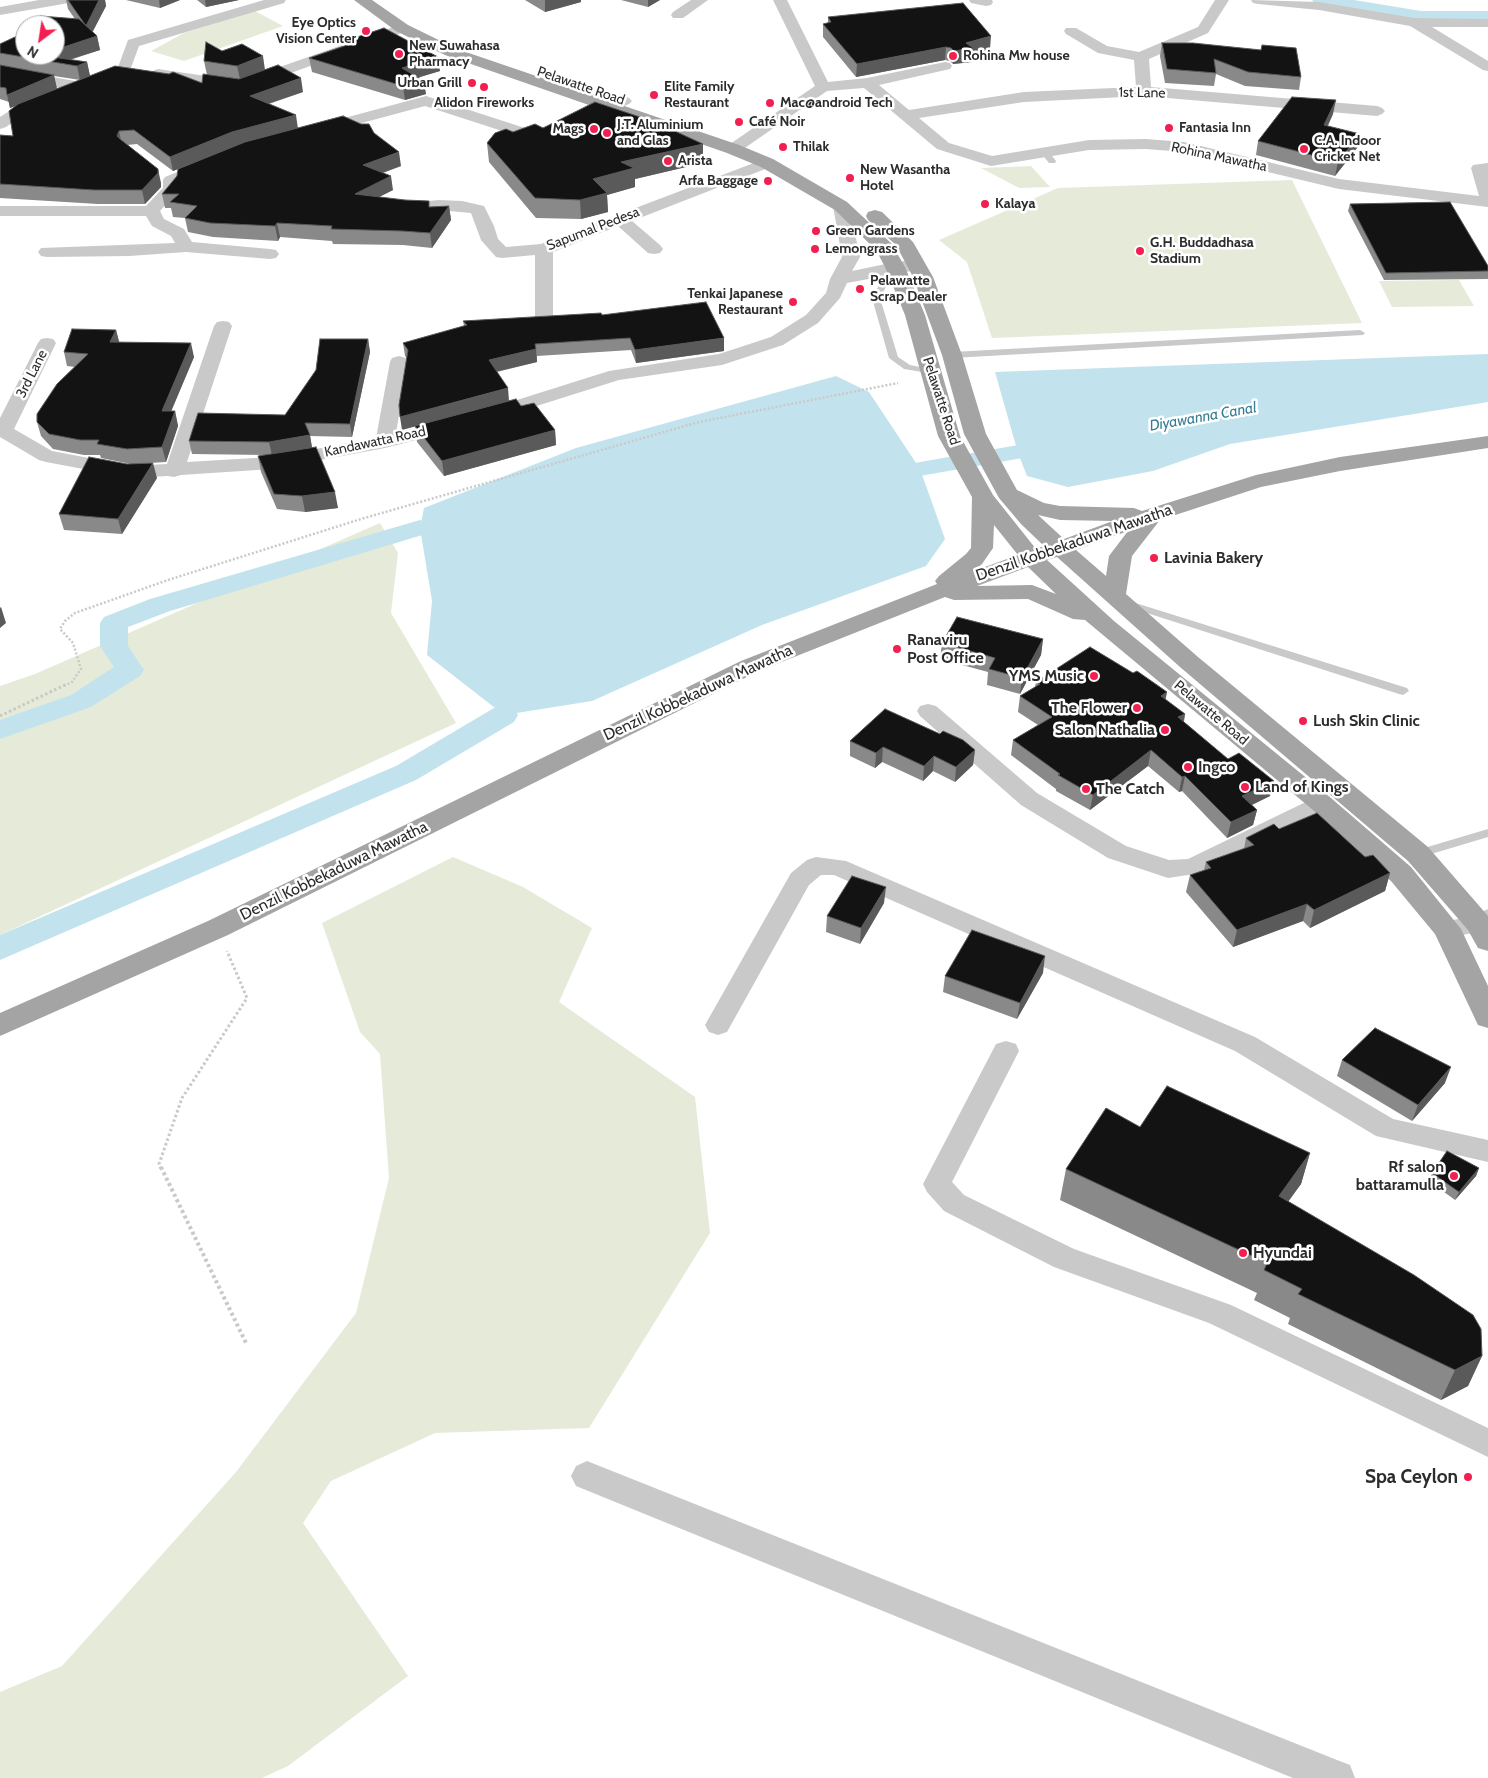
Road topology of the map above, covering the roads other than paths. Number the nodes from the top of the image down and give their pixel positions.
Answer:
1 (63, 0) edge
2 (280, 0) edge
3 (362, 0) edge
4 (385, 0) edge
5 (701, 0) edge
6 (780, 0) edge
7 (1222, 0) edge
8 (1258, 0) edge
9 (19, 4) edge
10 (0, 11) edge
11 (678, 16) dead end
12 (1414, 22) junction
13 (1488, 23) edge
14 (402, 28) junction
15 (1071, 31) dead end
16 (1142, 57) junction
17 (945, 66) dead end
18 (1488, 67) edge
19 (124, 70) junction
20 (0, 72) edge
21 (868, 83) junction
22 (81, 87) junction
23 (823, 87) junction
24 (1144, 91) junction
25 (617, 105) junction
26 (1377, 111) dead end
27 (908, 115) junction
28 (0, 124) edge
29 (306, 133) edge
30 (739, 145) junction
31 (224, 158) edge
32 (767, 163) junction
33 (1488, 168) edge
34 (158, 170) edge
35 (171, 180) junction
36 (1488, 200) edge
37 (841, 206) junction
38 (407, 208) edge
39 (0, 211) edge
40 (151, 212) junction
41 (620, 219) junction
42 (186, 247) junction
43 (544, 249) junction
44 (654, 249) dead end
45 (47, 252) dead end
46 (270, 254) dead end
47 (902, 275) junction
48 (839, 279) junction
49 (544, 320) edge
50 (223, 326) dead end
51 (1360, 333) dead end
52 (47, 343) dead end
53 (952, 355) junction
54 (399, 362) dead end
55 (932, 376) junction
56 (1, 430) edge
57 (385, 442) junction
58 (1488, 442) edge
59 (174, 471) junction
60 (1006, 490) junction
61 (980, 494) junction
62 (1152, 515) junction
63 (1060, 548) junction
64 (1031, 557) junction
65 (932, 593) junction
66 (1117, 598) junction
67 (1106, 626) junction
68 (1403, 691) dead end
69 (928, 711) dead end
70 (1322, 804) junction
71 (1488, 833) edge
72 (1418, 854) junction
73 (1485, 928) edge
74 (1447, 929) junction
75 (1488, 1017) edge
76 (0, 1025) edge
77 (718, 1025) dead end
78 (1006, 1051) dead end
79 (1488, 1151) edge
80 (1488, 1443) edge
81 (587, 1476) dead end
82 (1337, 1778) edge

1 - 9 street
2 - 19 street
3 - 14 main road, Pelawatte Road
4 - 25 main road, Pelawatte Road
5 - 11 street
6 - 23 street
7 - 16 street
8 - 12 street
9 - 10 street
12 - 13 street
12 - 18 street
14 - 19 street
14 - 25 main road, Pelawatte Road
15 - 16 street
16 - 24 street
17 - 21 street
19 - 22 street
20 - 22 street
21 - 23 street
21 - 27 street, Rohina Mawatha
22 - 28 street
23 - 30 street
24 - 26 street, 1st Lane
24 - 27 street, 1st Lane
25 - 29 street
25 - 30 main road, Pelawatte Road
27 - 36 street, Rohina Mawatha
30 - 32 main road, Pelawatte Road
30 - 47 main road, Pelawatte Road
31 - 35 street
32 - 37 main road, Pelawatte Road
32 - 41 street, Sapumal Pedesa
33 - 36 street
34 - 35 street
35 - 40 street
37 - 47 main road, Pelawatte Road
37 - 48 street, Kandawatta Road
38 - 43 street, Sapumal Pedesa
39 - 40 street
40 - 42 street
41 - 43 street, Sapumal Pedesa
41 - 44 street
42 - 45 street
42 - 46 street
43 - 49 street
47 - 48 street
47 - 53 main road, Pelawatte Road
47 - 55 main road, Pelawatte Road
47 - 55 lane
48 - 57 street, Kandawatta Road
50 - 59 street
51 - 53 lane
52 - 56 street, 3rd Lane
53 - 60 main road, Pelawatte Road
54 - 57 street
55 - 61 main road, Pelawatte Road
56 - 59 street, Kandawatta Road
57 - 59 street, Kandawatta Road
58 - 62 main road, Denzil Kobbekaduwa Mawatha
60 - 62 main road
60 - 63 main road, Pelawatte Road
61 - 64 main road, Pelawatte Road
61 - 65 main road
62 - 63 main road, Denzil Kobbekaduwa Mawatha
62 - 66 main road
63 - 64 main road, Denzil Kobbekaduwa Mawatha
63 - 66 main road, Pelawatte Road
64 - 65 main road, Denzil Kobbekaduwa Mawatha
64 - 67 main road, Pelawatte Road
65 - 67 main road
65 - 76 main road, Denzil Kobbekaduwa Mawatha
66 - 68 lane
66 - 72 main road, Pelawatte Road
67 - 70 main road, Pelawatte Road
69 - 70 street
70 - 74 main road, Pelawatte Road
71 - 72 lane
72 - 73 main road, Pelawatte Road
73 - 74 street
74 - 75 main road, Pelawatte Road
77 - 79 street
78 - 80 street
81 - 82 street

